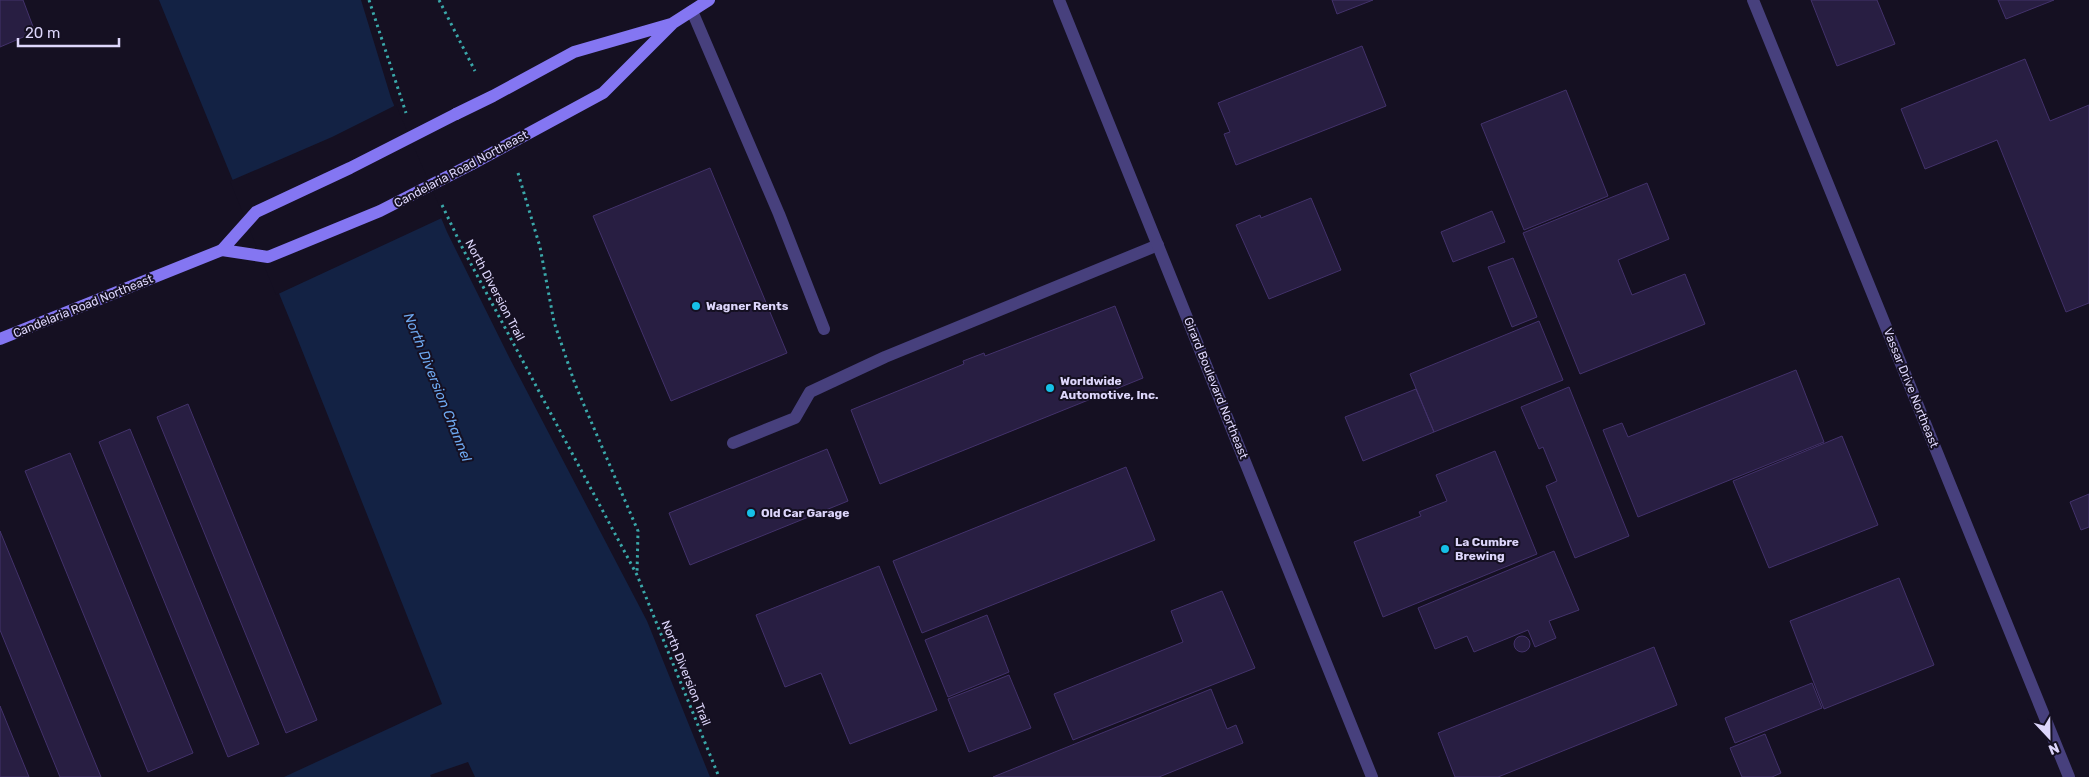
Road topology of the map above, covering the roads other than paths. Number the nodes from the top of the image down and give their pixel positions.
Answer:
1 (709, 0) edge
2 (1059, 0) edge
3 (1753, 0) edge
4 (692, 11) junction
5 (673, 23) junction
6 (1158, 245) junction
7 (222, 250) junction
8 (824, 329) dead end
9 (0, 339) edge
10 (733, 443) dead end
11 (1372, 777) edge
12 (2069, 777) edge

1 - 4 main road, Candelaria Road Northeast
2 - 6 street, Girard Boulevard Northeast
3 - 12 street, Vassar Drive Northeast
4 - 5 main road, Candelaria Road Northeast
4 - 8 street
5 - 7 main road, Candelaria Road Northeast, bridge
5 - 7 main road, Candelaria Road Northeast, bridge
6 - 10 street
6 - 11 street, Girard Boulevard Northeast
7 - 9 main road, Candelaria Road Northeast

